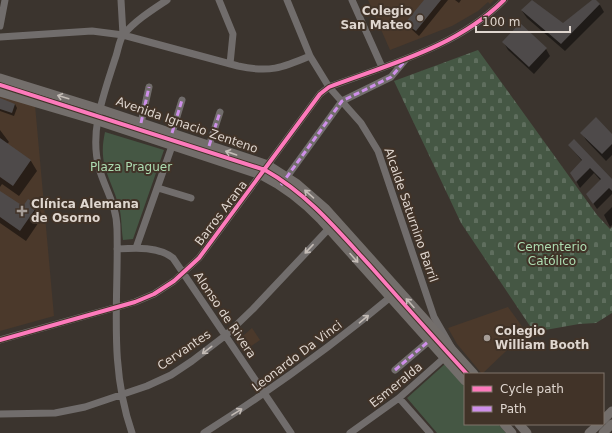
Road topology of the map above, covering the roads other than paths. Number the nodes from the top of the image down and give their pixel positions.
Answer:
1 (4, 0) edge
2 (121, 0) edge
3 (167, 0) edge
4 (218, 0) edge
5 (287, 0) edge
6 (352, 0) edge
7 (504, 0) edge
8 (0, 26) edge
9 (123, 35) junction
10 (0, 37) edge
11 (310, 56) junction
12 (407, 59) junction
13 (230, 64) junction
14 (382, 67) junction
15 (0, 78) edge
16 (28, 87) junction
17 (149, 87) dead end
18 (329, 87) junction
19 (0, 92) edge
20 (25, 99) junction
21 (182, 100) dead end
22 (342, 101) junction
23 (100, 109) junction
24 (220, 112) dead end
25 (98, 121) junction
26 (141, 122) junction
27 (172, 133) junction
28 (172, 146) junction
29 (209, 146) junction
30 (268, 166) junction
31 (262, 175) junction
32 (286, 176) junction
33 (281, 185) junction
34 (158, 188) junction
35 (191, 198) dead end
36 (336, 221) junction
37 (328, 228) junction
38 (136, 248) junction
39 (117, 249) junction
40 (184, 274) junction
41 (399, 290) junction
42 (390, 297) junction
43 (115, 308) junction
44 (434, 317) junction
45 (424, 319) junction
46 (226, 335) junction
47 (0, 340) edge
48 (429, 341) junction
49 (453, 350) junction
50 (445, 358) junction
51 (395, 370) dead end
52 (473, 373) edge
53 (464, 380) edge
54 (122, 394) junction
55 (265, 394) junction
56 (399, 398) junction
57 (612, 411) edge
58 (0, 414) edge
59 (604, 419) edge
60 (612, 424) edge
61 (505, 425) edge
62 (520, 425) edge
63 (598, 425) edge
64 (132, 433) edge
65 (204, 433) edge
66 (291, 433) edge
67 (350, 433) edge
68 (430, 433) edge
69 (512, 433) edge
70 (527, 433) edge
71 (589, 433) edge
72 (603, 433) edge

1 - 8 street
2 - 9 street
3 - 9 street
4 - 13 street
5 - 11 street, Alcalde Saturnino Barril
6 - 14 street
7 - 12 street, Barros Arana
9 - 10 street
9 - 13 street
9 - 23 street
11 - 13 street
11 - 18 street, Alcalde Saturnino Barril
12 - 14 street, Barros Arana
12 - 22 street, Barros Arana
14 - 18 street, Barros Arana
15 - 16 main road, Avenida Ignacio Zenteno
16 - 20 main road
23 -> 16 main road, Avenida Ignacio Zenteno
17 - 26 street
18 - 22 street, Alcalde Saturnino Barril
18 - 30 street, Barros Arana
19 - 20 main road, Avenida Ignacio Zenteno
20 - 25 main road, Avenida Ignacio Zenteno
21 - 27 street
22 - 32 street, Barros Arana
22 - 44 street, Alcalde Saturnino Barril
23 - 25 street
23 - 26 main road, Avenida Ignacio Zenteno
24 - 29 street
25 - 28 main road, Avenida Ignacio Zenteno
25 - 39 street
26 - 27 main road, Avenida Ignacio Zenteno
27 - 29 main road, Avenida Ignacio Zenteno
28 - 31 main road, Avenida Ignacio Zenteno
28 - 34 street
30 -> 29 main road, Avenida Ignacio Zenteno
30 - 31 street, Barros Arana
30 - 32 main road, Avenida Ignacio Zenteno
31 - 33 main road, Avenida Ignacio Zenteno
31 - 40 street, Barros Arana
32 - 33 street, Barros Arana
36 -> 32 main road, Avenida Ignacio Zenteno
33 - 37 main road, Avenida Ignacio Zenteno
34 - 35 street
34 - 38 street
36 - 37 street, Cervantes
36 - 41 main road, Avenida Ignacio Zenteno
37 -> 42 main road, Avenida Ignacio Zenteno
37 -> 46 street, Cervantes
38 - 39 street, Alonso de Rivera
38 - 40 street, Alonso de Rivera
39 - 43 street
40 - 43 street, Barros Arana
40 - 46 street, Alonso de Rivera
41 - 42 street, Leonardo Da Vinci
45 -> 41 main road, Avenida Ignacio Zenteno
42 - 48 main road, Avenida Ignacio Zenteno
55 -> 42 street, Leonardo Da Vinci
43 - 47 street, Barros Arana
43 - 54 street
44 - 45 street
44 - 49 street, Alcalde Saturnino Barril
45 - 49 main road, Avenida Ignacio Zenteno
46 -> 54 street, Cervantes
46 - 55 street, Alonso de Rivera
48 - 50 main road, Avenida Ignacio Zenteno
48 - 51 street
49 - 50 street, Esmeralda
49 - 52 main road, Avenida Ignacio Zenteno
50 - 53 main road, Avenida Ignacio Zenteno
50 - 56 street, Esmeralda
54 - 58 street, Cervantes
54 - 64 street
65 -> 55 street, Leonardo Da Vinci
55 - 66 street, Alonso de Rivera
56 - 67 street, Esmeralda
56 - 68 street
57 - 59 main road
60 - 72 main road
61 - 69 main road
62 - 70 main road
63 - 71 main road

